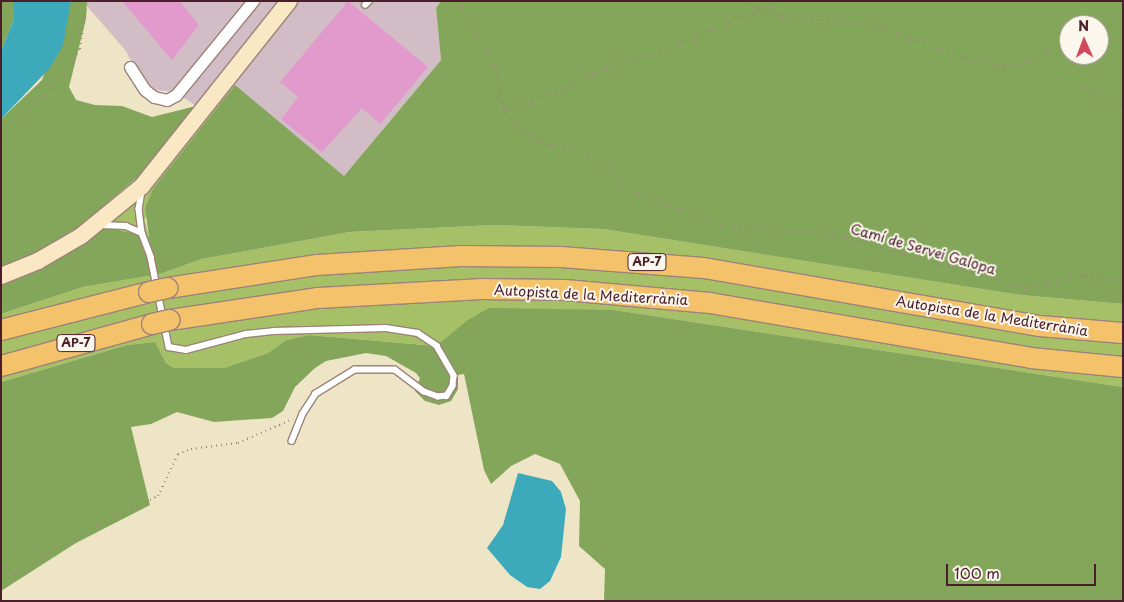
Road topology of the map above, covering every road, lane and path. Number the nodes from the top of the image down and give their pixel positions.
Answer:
1 (87, 1) edge
2 (254, 1) edge
3 (289, 1) edge
4 (459, 1) edge
5 (740, 1) edge
6 (782, 1) edge
7 (768, 9) junction
8 (130, 67) dead end
9 (1123, 107) edge
10 (504, 111) junction
11 (1, 131) edge
12 (142, 186) junction
13 (97, 225) junction
14 (142, 233) junction
15 (1, 276) edge
16 (1123, 280) edge
17 (1, 330) edge
18 (1123, 333) edge
19 (1, 366) edge
20 (1123, 367) edge
21 (303, 414) junction
22 (292, 441) dead end
23 (1, 583) edge

1 - 11 path
2 - 8 street
3 - 12 main road
4 - 10 path
5 - 7 path
6 - 7 path
7 - 9 path
7 - 10 path
10 - 16 path, Camí de Servei Galopa
12 - 13 main road
12 - 14 lane
13 - 14 lane
13 - 15 main road
14 - 21 lane
17 - 18 highway, Autopista de la Mediterrània / AP-7
19 - 20 highway, Autopista de la Mediterrània / AP-7
21 - 22 lane
21 - 23 path

